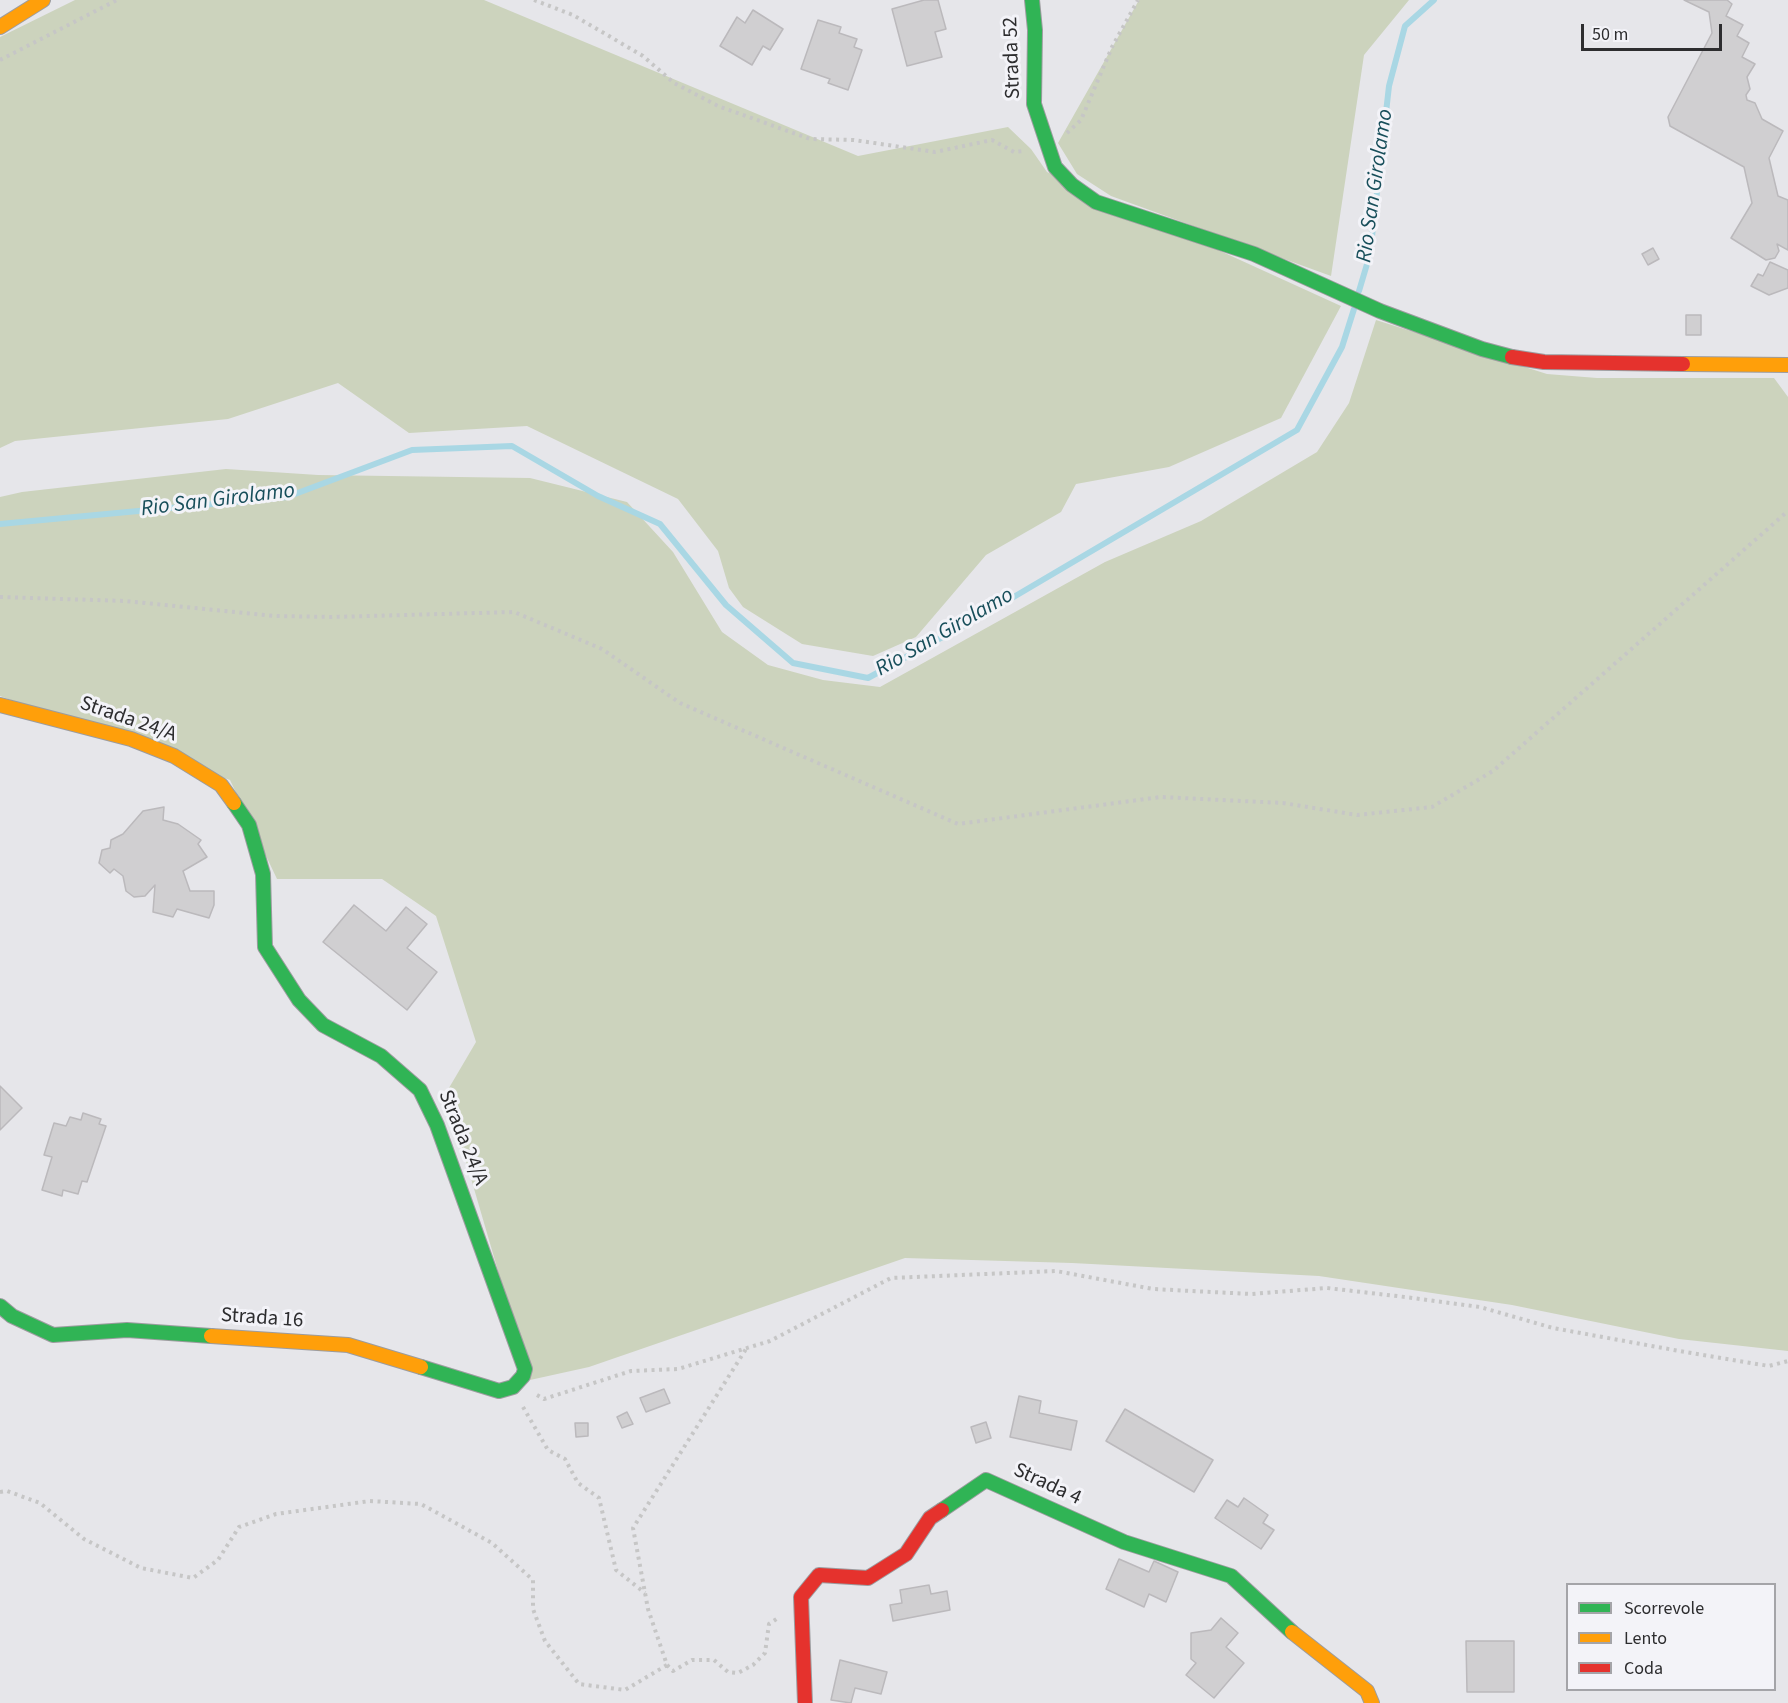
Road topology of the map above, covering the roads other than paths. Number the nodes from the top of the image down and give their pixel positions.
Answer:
1 (43, 0) edge
2 (1032, 0) edge
3 (0, 27) edge
4 (1788, 365) edge
5 (0, 705) edge
6 (0, 1306) edge
7 (516, 1385) joint
8 (805, 1703) edge
9 (1372, 1703) edge

1 - 3 street
2 - 4 street, Strada 52
5 - 7 street, Strada 24/A
6 - 7 street, Strada 16
8 - 9 street, Strada 4

